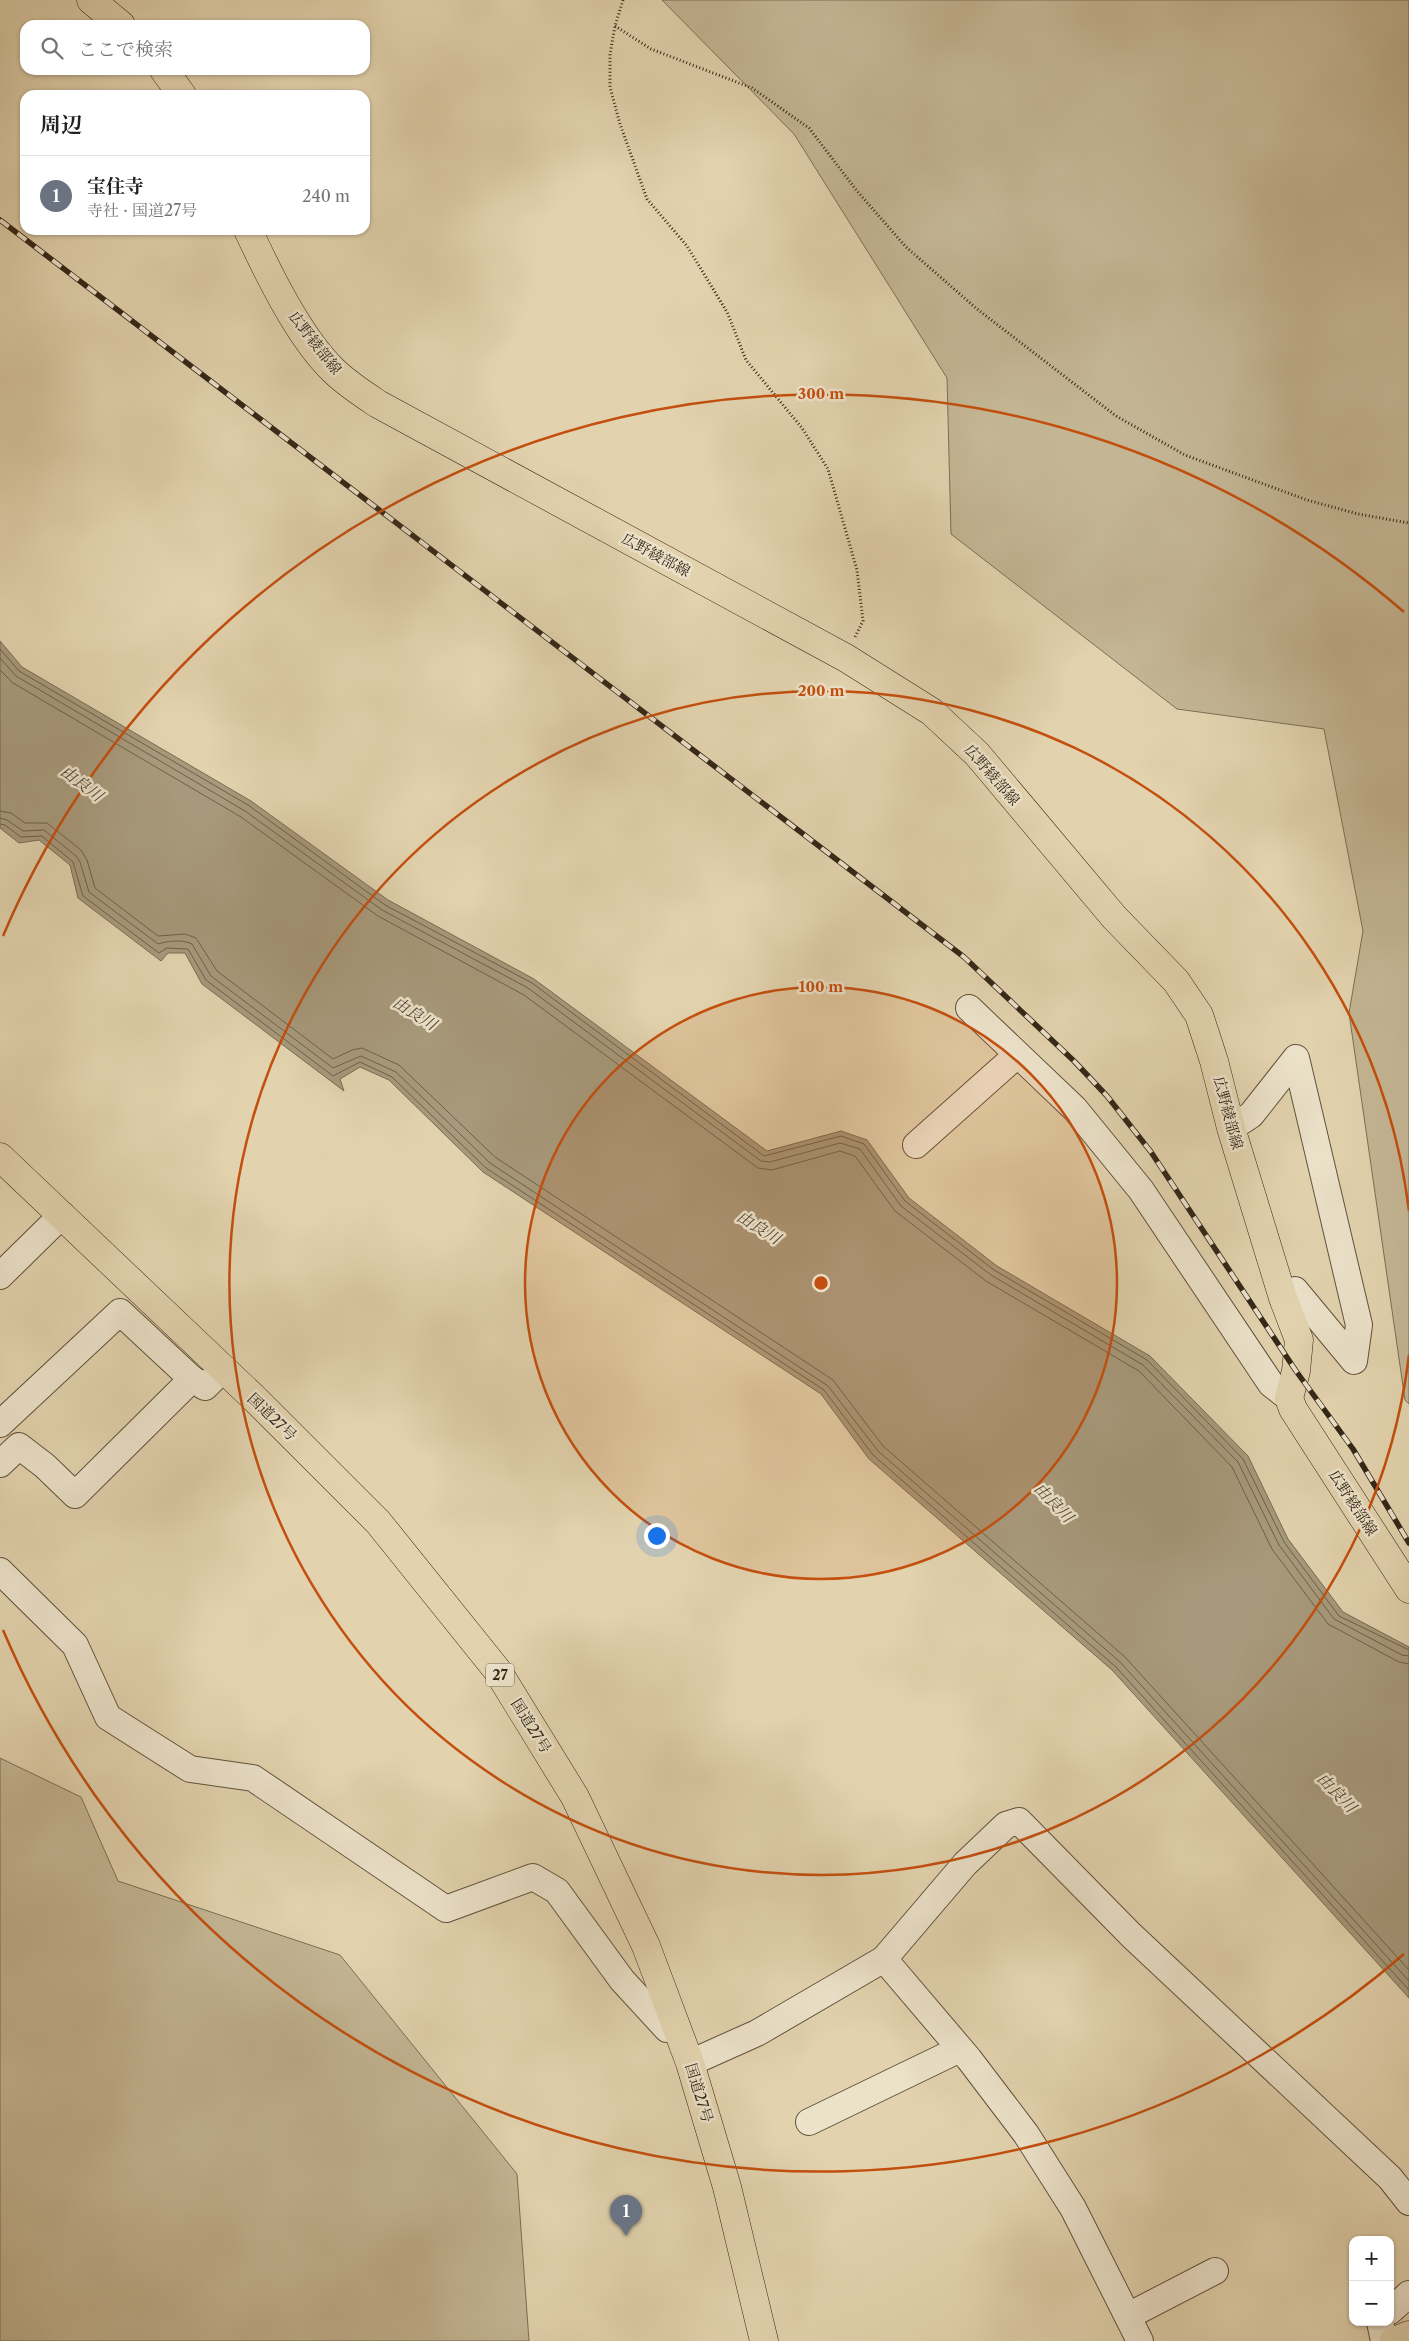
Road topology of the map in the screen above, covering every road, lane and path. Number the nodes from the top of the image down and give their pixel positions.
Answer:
1 (91, 0) edge
2 (623, 0) edge
3 (115, 20) edge
4 (615, 26) junction
5 (168, 75) edge
6 (178, 90) edge
7 (250, 235) edge
8 (1409, 523) edge
9 (846, 658) junction
10 (969, 1008) dead end
11 (1017, 1055) junction
12 (1231, 1128) junction
13 (916, 1145) dead end
14 (0, 1157) edge
15 (62, 1215) junction
16 (0, 1276) edge
17 (1283, 1298) junction
18 (222, 1370) junction
19 (192, 1379) junction
20 (1289, 1398) junction
21 (0, 1424) edge
22 (20, 1446) junction
23 (0, 1464) edge
24 (0, 1571) edge
25 (1409, 1588) edge
26 (884, 1959) junction
27 (678, 2029) junction
28 (960, 2049) junction
29 (690, 2063) junction
30 (809, 2122) dead end
31 (1409, 2202) edge
32 (1215, 2271) dead end
33 (1409, 2294) edge
34 (1394, 2307) edge
35 (1128, 2316) junction
36 (1381, 2326) edge
37 (1409, 2335) edge
38 (764, 2341) edge
39 (1140, 2341) edge
40 (1384, 2341) edge
41 (1394, 2341) edge

1 - 3 main road
2 - 4 path
4 - 8 path
4 - 9 path
5 - 6 main road
7 - 9 main road, 広野綾部線
9 - 12 main road, 広野綾部線
10 - 11 street
11 - 13 street
11 - 20 street
12 - 17 main road, 広野綾部線
12 - 17 street
14 - 15 main road, 国道27号 / 27
15 - 16 street
15 - 18 main road, 国道27号 / 27
17 - 20 main road, 広野綾部線
18 - 19 street
18 - 27 main road, 国道27号 / 27
19 - 21 street
19 - 22 street
20 - 25 main road, 広野綾部線
21 - 22 street
22 - 23 street
24 - 27 street
26 - 28 street
26 - 29 street
26 - 31 street
27 - 29 main road, 国道27号 / 27
28 - 30 street
28 - 35 street
29 - 38 main road, 国道27号 / 27
32 - 35 street
33 - 34 street
35 - 39 street
36 - 40 street
37 - 41 main road

